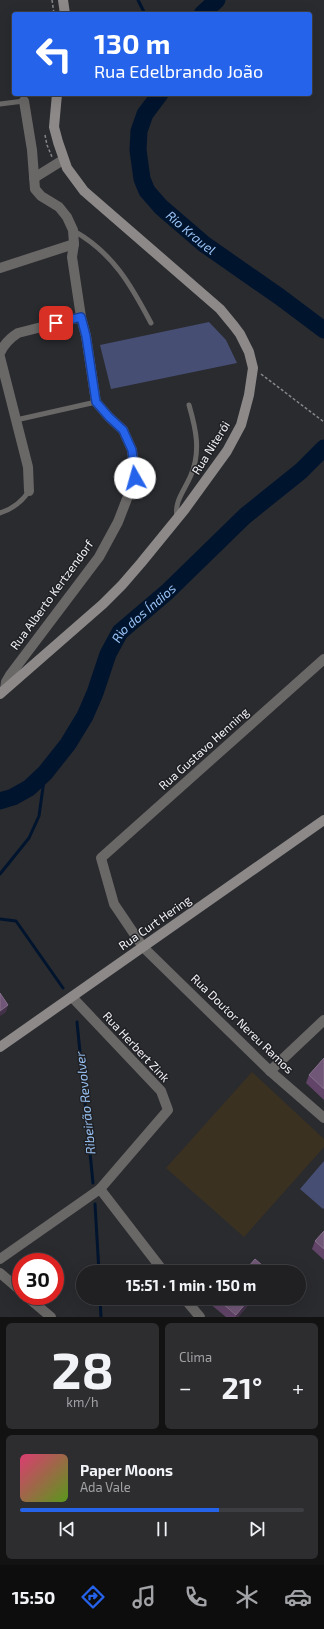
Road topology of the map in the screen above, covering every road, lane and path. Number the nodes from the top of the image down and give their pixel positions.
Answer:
1 (52, 0) edge
2 (63, 0) edge
3 (54, 12) edge
4 (65, 12) edge
5 (57, 96) edge
6 (24, 101) joint
7 (0, 104) edge
8 (45, 134) dead end
9 (59, 163) junction
10 (34, 178) junction
11 (73, 230) junction
12 (74, 244) junction
13 (0, 268) edge
14 (81, 317) junction
15 (151, 323) dead end
16 (1, 346) edge
17 (0, 358) edge
18 (253, 368) junction
19 (96, 402) junction
20 (188, 405) dead end
21 (16, 420) junction
22 (324, 422) edge
23 (29, 491) joint
24 (0, 513) edge
25 (177, 519) junction
26 (324, 659) edge
27 (3, 692) edge
28 (324, 820) edge
29 (101, 858) joint
30 (144, 947) junction
31 (72, 997) junction
32 (324, 1020) edge
33 (0, 1047) edge
34 (270, 1071) junction
35 (324, 1118) edge
36 (100, 1189) junction
37 (0, 1259) edge
38 (159, 1265) edge
39 (0, 1273) edge
40 (12, 1283) edge
41 (37, 1305) edge
42 (190, 1305) edge
43 (51, 1317) edge
44 (200, 1317) edge

1 - 3 path
2 - 4 main road
5 - 9 main road, Rua Niterói
6 - 7 lane
6 - 10 street
8 - 9 path
9 - 10 street
9 - 18 main road, Rua Niterói
10 - 11 street
11 - 12 street
11 - 15 lane
12 - 13 street
12 - 14 street
14 - 16 street
14 - 19 street
17 - 21 street
18 - 22 path
18 - 25 main road, Rua Niterói
19 - 21 lane
19 - 27 street, Rua Alberto Kertzendorf
20 - 25 lane
21 - 23 street
23 - 24 lane
25 - 27 main road, Rua Niterói
26 - 29 street, Rua Gustavo Henning
28 - 30 main road, Rua Curt Hering
29 - 30 street, Rua Doutor Nereu Ramos
30 - 31 main road, Rua Curt Hering
30 - 34 street, Rua Doutor Nereu Ramos
31 - 33 main road, Rua Curt Hering
31 - 36 street, Rua Herbert Zink
32 - 34 street
34 - 35 street, Rua Doutor Nereu Ramos
36 - 37 street, Rua Herbert Zink
36 - 38 street
39 - 40 street
41 - 43 street
42 - 44 street

